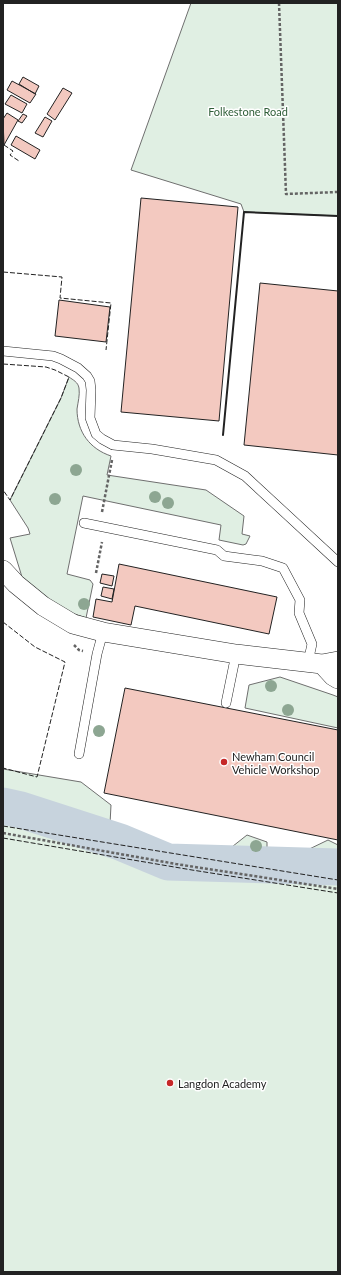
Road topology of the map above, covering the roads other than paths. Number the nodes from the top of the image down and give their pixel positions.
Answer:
1 (3, 351) edge
2 (84, 523) dead end
3 (338, 562) edge
4 (3, 570) edge
5 (102, 632) junction
6 (236, 654) junction
7 (322, 662) edge
8 (338, 679) edge
9 (226, 703) dead end
10 (79, 754) dead end

1 - 3 lane
2 - 7 lane
4 - 5 street
5 - 6 street
5 - 10 lane
6 - 7 street
6 - 9 lane
7 - 8 street

